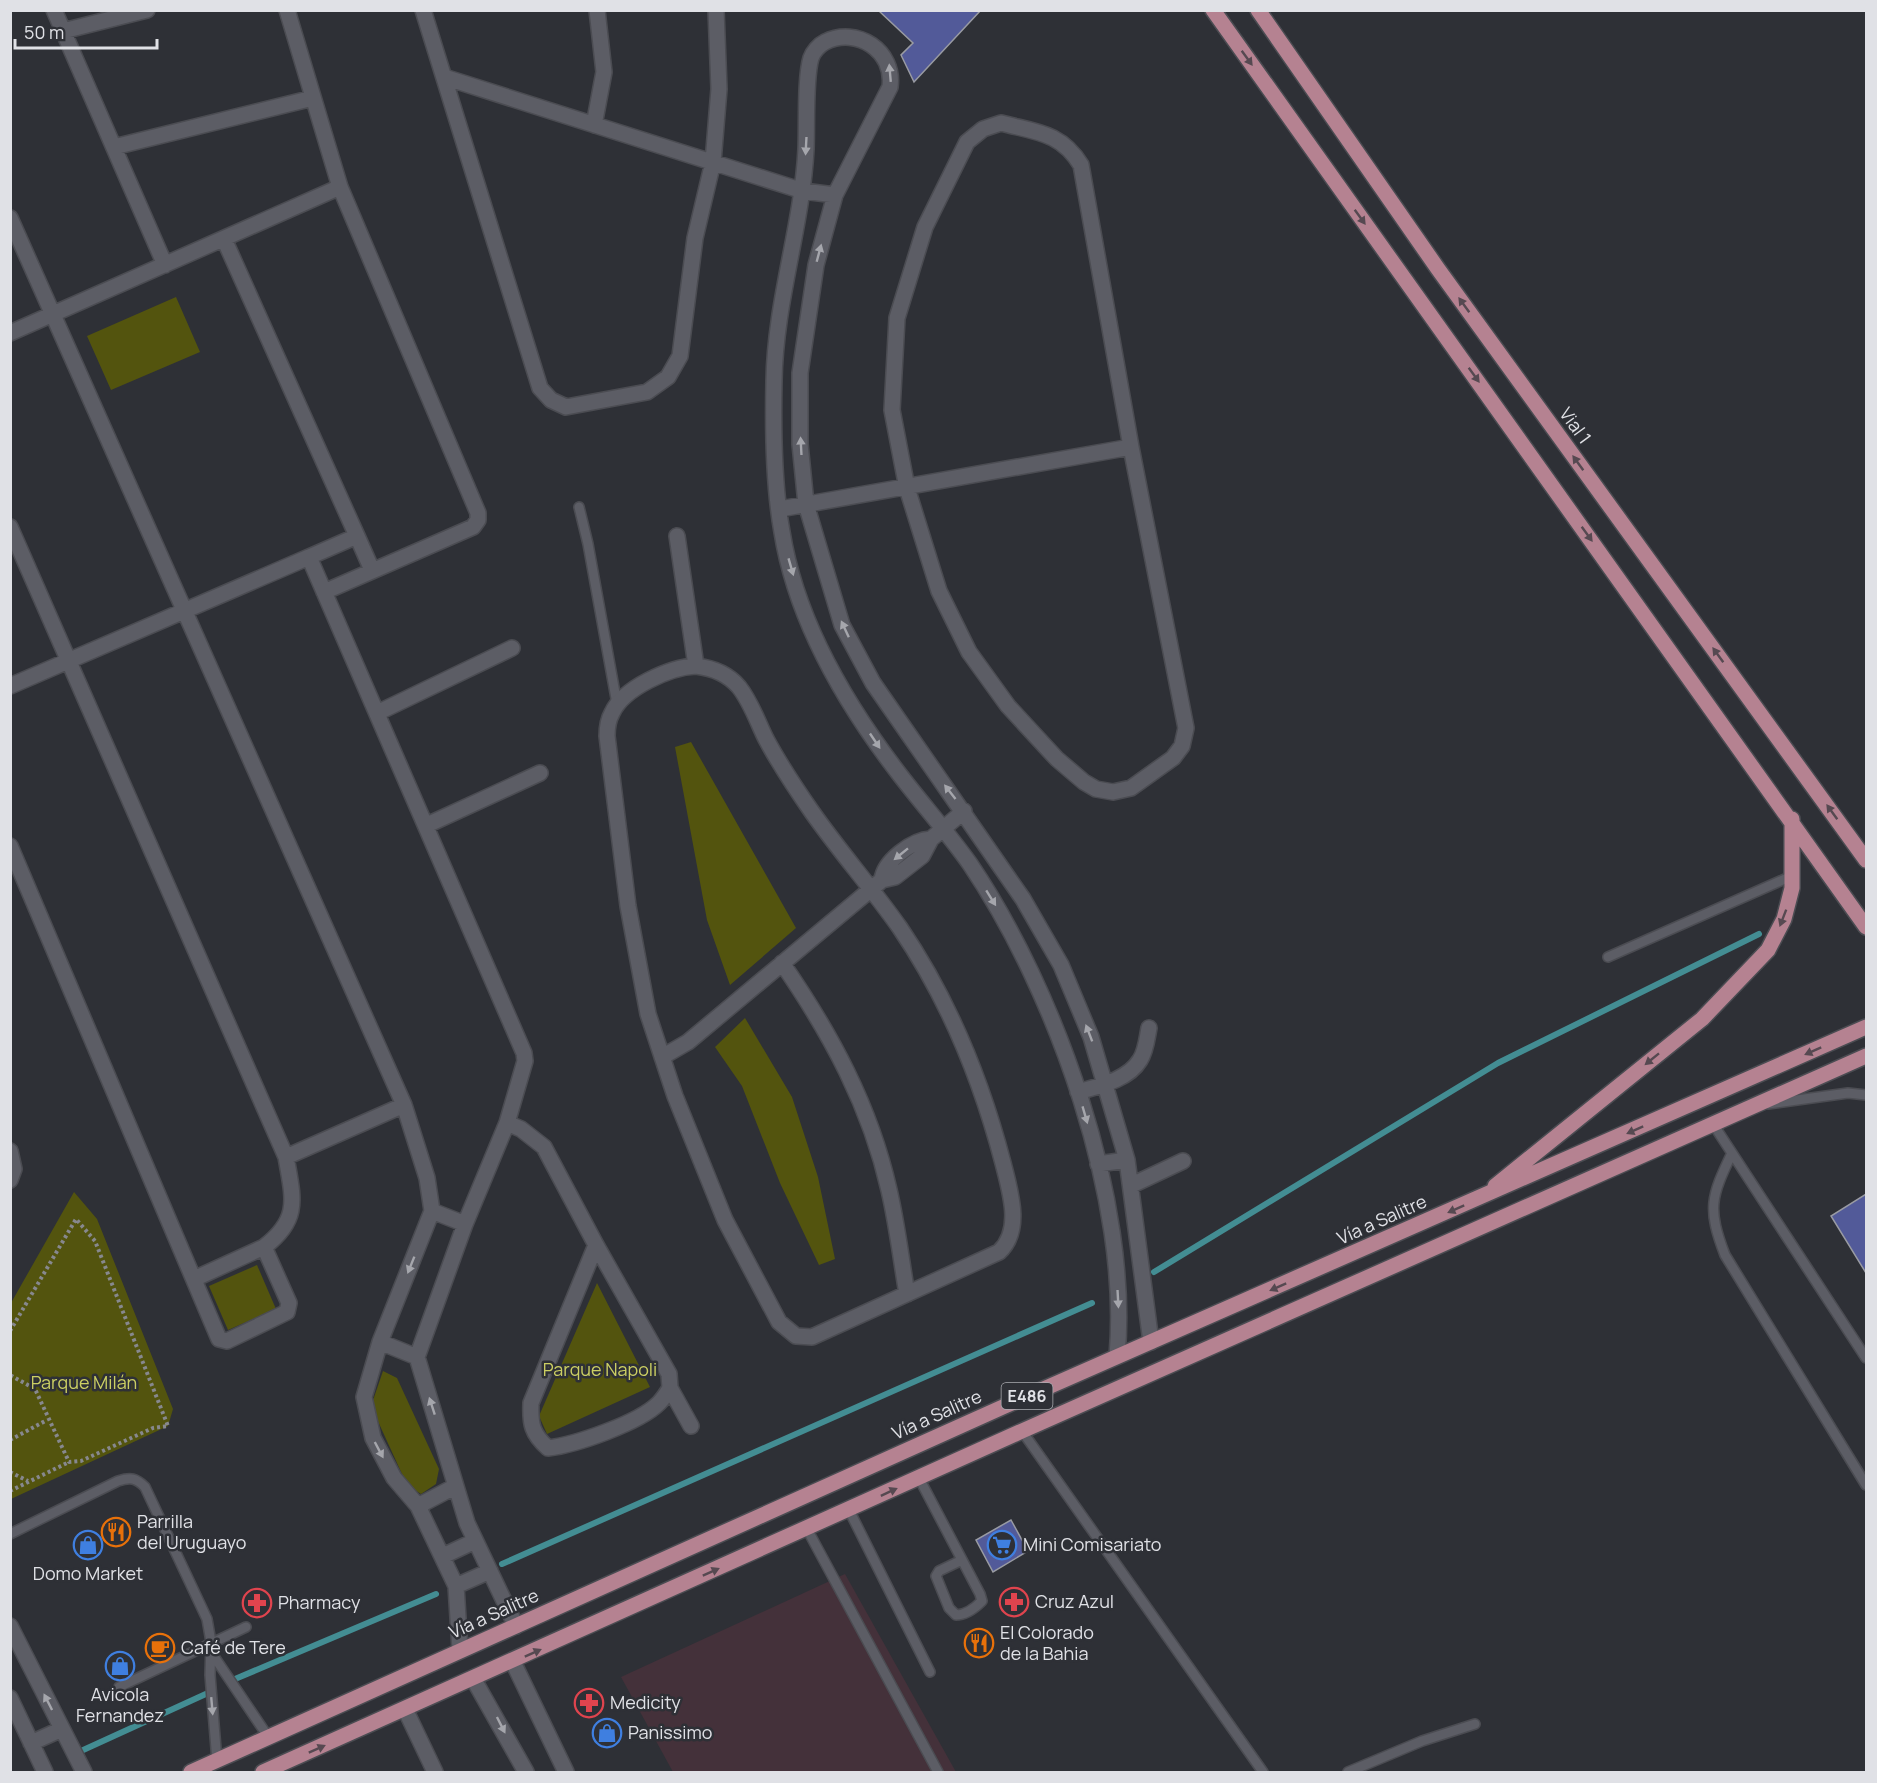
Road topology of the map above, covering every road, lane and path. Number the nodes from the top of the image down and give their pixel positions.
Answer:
1 (54, 10) edge
2 (147, 10) edge
3 (287, 10) edge
4 (423, 10) edge
5 (597, 10) edge
6 (716, 10) edge
7 (1213, 10) edge
8 (1258, 10) edge
9 (63, 31) junction
10 (444, 77) junction
11 (313, 98) junction
12 (594, 125) junction
13 (114, 147) junction
14 (713, 162) junction
15 (340, 187) junction
16 (803, 190) junction
17 (835, 195) junction
18 (10, 218) edge
19 (224, 239) junction
20 (165, 265) junction
21 (53, 315) junction
22 (10, 333) edge
23 (1131, 447) junction
24 (907, 488) junction
25 (807, 504) junction
26 (579, 507) dead end
27 (780, 509) junction
28 (10, 527) edge
29 (357, 536) junction
30 (677, 536) dead end
31 (309, 557) junction
32 (372, 570) junction
33 (324, 592) junction
34 (184, 610) junction
35 (512, 648) dead end
36 (69, 661) junction
37 (696, 666) junction
38 (10, 686) edge
39 (617, 704) junction
40 (377, 713) junction
41 (540, 773) dead end
42 (964, 811) junction
43 (1792, 819) junction
44 (427, 825) junction
45 (944, 827) junction
46 (10, 846) edge
47 (1866, 860) edge
48 (1794, 875) junction
49 (877, 884) junction
50 (1866, 927) edge
51 (1608, 957) dead end
52 (782, 963) junction
53 (1149, 1028) dead end
54 (1866, 1028) edge
55 (1866, 1056) edge
56 (662, 1057) junction
57 (1106, 1084) junction
58 (1078, 1092) junction
59 (1866, 1095) edge
60 (404, 1105) junction
61 (1756, 1105) junction
62 (507, 1123) junction
63 (1713, 1124) junction
64 (10, 1152) edge
65 (1731, 1153) junction
66 (286, 1157) junction
67 (1127, 1160) junction
68 (1183, 1161) dead end
69 (1098, 1164) junction
70 (10, 1180) edge
71 (1132, 1185) junction
72 (1478, 1199) junction
73 (432, 1211) junction
74 (465, 1224) junction
75 (596, 1245) junction
76 (264, 1247) junction
77 (194, 1279) junction
78 (907, 1294) junction
79 (10, 1331) edge
80 (380, 1342) junction
81 (1151, 1342) junction
82 (1117, 1356) junction
83 (417, 1357) junction
84 (1866, 1358) edge
85 (10, 1375) edge
86 (670, 1388) junction
87 (48, 1420) junction
88 (691, 1426) dead end
89 (1022, 1431) junction
90 (10, 1440) edge
91 (69, 1462) junction
92 (10, 1472) edge
93 (919, 1478) junction
94 (29, 1482) junction
95 (1866, 1485) edge
96 (454, 1488) junction
97 (10, 1491) edge
98 (418, 1506) junction
99 (849, 1510) junction
100 (807, 1529) junction
101 (10, 1534) edge
102 (475, 1541) junction
103 (443, 1556) junction
104 (962, 1560) junction
105 (490, 1571) junction
106 (456, 1586) junction
107 (10, 1626) edge
108 (516, 1626) junction
109 (246, 1627) dead end
110 (211, 1647) junction
111 (460, 1650) junction
112 (513, 1662) junction
113 (930, 1672) dead end
114 (474, 1680) junction
115 (119, 1687) dead end
116 (10, 1698) edge
117 (405, 1709) junction
118 (1475, 1724) dead end
119 (62, 1729) junction
120 (269, 1738) junction
121 (32, 1743) junction
122 (217, 1761) junction
123 (77, 1770) edge
124 (563, 1771) edge
125 (45, 1773) edge
126 (191, 1773) edge
127 (263, 1773) edge
128 (435, 1773) edge
129 (526, 1773) edge
130 (938, 1773) edge
131 (1263, 1773) edge
132 (1348, 1773) edge

1 - 9 street
2 - 9 street
3 - 11 street
4 - 10 street
5 - 12 street
6 - 14 street
7 -> 43 main road
47 -> 8 main road, Vial 1
9 - 13 street
10 - 12 street
10 - 14 street
11 - 13 street
11 - 15 street
12 - 14 street
13 - 20 street
14 - 16 street
15 - 19 street
15 - 32 street
16 - 17 street
17 -> 16 street
16 - 27 street
25 -> 17 street
18 - 21 street
19 - 20 street
19 - 29 street
20 - 21 street
21 - 22 street
21 - 34 street
23 - 24 street
23 - 24 street
23 - 24 street
24 - 25 street
25 - 27 street
42 -> 25 street
26 - 39 lane
27 -> 45 street
28 - 36 street
29 - 31 street
29 - 32 street
30 - 37 street
31 - 33 street
31 - 34 street
32 - 33 street
33 - 40 street
34 - 36 street
34 - 60 street
35 - 40 street
36 - 38 street
36 - 66 street
37 - 39 street
37 - 49 street
39 - 56 street
40 - 44 street
41 - 44 street
42 - 45 street
57 -> 42 street
43 - 48 main road
43 - 50 main road
44 - 62 street
45 - 49 street
45 -> 58 street
46 - 77 street
48 - 51 lane
48 -> 72 main road
49 - 52 street
49 - 78 street
52 - 56 street
52 - 78 street
53 - 57 street
54 -> 72 main road, Vía a Salitre / E486
55 - 61 main road, E486
56 - 78 street
57 - 58 street
57 - 67 street
58 -> 69 street
59 - 61 lane
60 - 66 street
60 - 73 street
61 - 63 main road, E486
62 - 74 street
62 - 75 street
63 - 65 lane
63 - 89 main road, E486
64 - 70 street
65 - 84 lane
65 - 95 lane
66 - 76 street
67 - 69 street
67 - 71 street
68 - 71 street
69 -> 82 street
71 - 81 street
72 -> 81 main road, Vía a Salitre / E486
73 - 74 street
73 -> 80 street
74 - 83 street
75 - 86 street
75 - 86 street
76 - 77 street
76 - 77 street
79 - 91 path
80 - 83 street
80 -> 98 street
81 - 82 main road, Vía a Salitre / E486
82 - 108 main road, Vía a Salitre / E486
96 -> 83 street
85 - 87 path
86 - 88 street
87 - 90 path
87 - 91 path
89 - 93 main road, E486
89 - 131 lane
91 - 94 path
92 - 94 path
99 -> 93 main road, E486
93 - 104 lane
94 - 97 path
96 - 98 street
96 - 102 street
98 - 103 street
99 - 100 main road, E486
99 - 113 lane
112 -> 100 main road, E486
100 - 130 lane
101 - 110 lane
102 - 103 street
102 - 105 street
103 - 106 street
104 - 104 lane
105 - 106 street
105 - 108 street
106 - 111 street
119 -> 107 street
108 - 111 main road, Vía a Salitre / E486
109 - 110 lane
110 - 115 lane
110 - 120 lane
110 -> 122 lane
111 - 120 main road, Vía a Salitre / E486
112 - 114 main road, E486
112 - 124 street
114 - 117 main road, E486
114 -> 129 street
116 - 121 street
127 -> 117 main road, E486
117 - 128 street
118 - 132 lane
119 - 121 street
119 - 123 street
120 - 122 main road, Vía a Salitre / E486
121 - 125 street
122 - 126 main road, Vía a Salitre / E486

